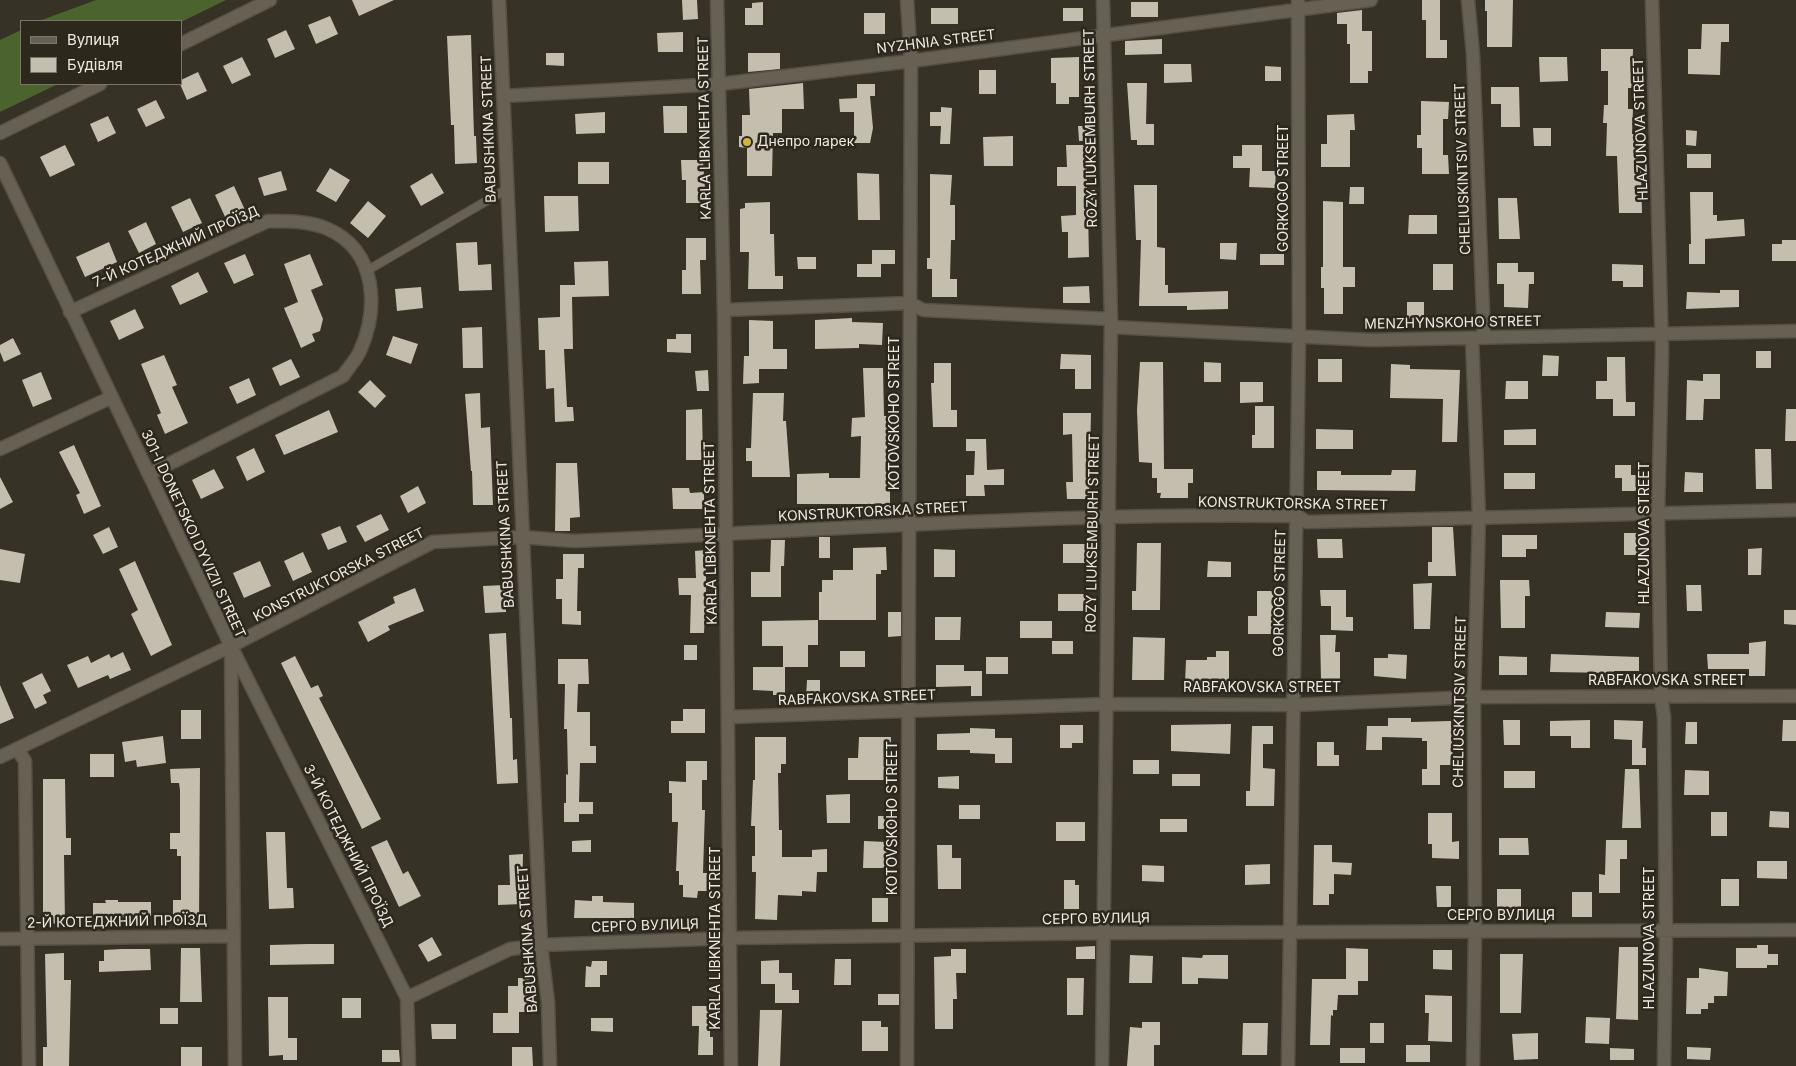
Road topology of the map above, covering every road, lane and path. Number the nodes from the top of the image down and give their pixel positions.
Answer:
1 (270, 0) edge
2 (498, 0) edge
3 (717, 0) edge
4 (907, 0) edge
5 (1103, 0) edge
6 (1371, 0) edge
7 (1468, 0) edge
8 (1652, 0) edge
9 (1298, 4) edge
10 (1104, 36) junction
11 (182, 44) edge
12 (911, 61) junction
13 (720, 84) junction
14 (98, 85) edge
15 (503, 96) junction
16 (0, 133) edge
17 (0, 163) edge
18 (507, 189) junction
19 (368, 270) junction
20 (910, 303) junction
21 (724, 310) junction
22 (70, 312) junction
23 (1111, 323) junction
24 (1796, 331) edge
25 (1662, 333) junction
26 (1300, 338) junction
27 (1478, 338) junction
28 (112, 397) junction
29 (0, 449) edge
30 (149, 474) junction
31 (1796, 510) edge
32 (1658, 513) junction
33 (1297, 516) junction
34 (1479, 517) junction
35 (1108, 518) junction
36 (910, 524) junction
37 (726, 534) junction
38 (521, 537) junction
39 (231, 646) junction
40 (1661, 696) junction
41 (1796, 696) edge
42 (1474, 697) junction
43 (1106, 704) junction
44 (1294, 705) junction
45 (909, 712) junction
46 (728, 717) junction
47 (17, 749) junction
48 (0, 757) edge
49 (1666, 930) junction
50 (1796, 930) edge
51 (1475, 931) junction
52 (1290, 932) junction
53 (1104, 933) junction
54 (234, 936) junction
55 (908, 937) junction
56 (731, 938) junction
57 (0, 939) edge
58 (26, 939) junction
59 (541, 945) junction
60 (407, 998) junction
61 (29, 1066) edge
62 (235, 1066) edge
63 (409, 1066) edge
64 (550, 1066) edge
65 (731, 1066) edge
66 (907, 1066) edge
67 (1102, 1066) edge
68 (1288, 1066) edge
69 (1473, 1066) edge
70 (1664, 1066) edge

1 - 11 street
2 - 15 street, BABUSHKINA STREET
3 - 13 street, KARLA LIBKNEHTA STREET
4 - 12 street, KOTOVSKOHO STREET
5 - 10 street, ROZY LIUKSEMBURH STREET
6 - 9 street, NYZHNIA STREET
7 - 27 street, CHELIUSKINTSIV STREET
8 - 25 street, HLAZUNOVA STREET
9 - 10 street, NYZHNIA STREET
9 - 26 street, GORKOGO STREET
10 - 12 street, NYZHNIA STREET
10 - 23 street, ROZY LIUKSEMBURH STREET
12 - 13 street, NYZHNIA STREET
12 - 20 street, KOTOVSKOHO STREET
13 - 15 street, NYZHNIA STREET
13 - 21 street, KARLA LIBKNEHTA STREET
14 - 16 street
15 - 18 street, BABUSHKINA STREET
17 - 22 street, 301-I DONETSKOI DYVIZII STREET
18 - 19 lane
18 - 38 street, BABUSHKINA STREET
19 - 22 street, 7-Й КОТЕДЖНИЙ ПРОЇЗД
19 - 30 street, 7-Й КОТЕДЖНИЙ ПРОЇЗД
20 - 21 street, MENZHYNSKOHO STREET
20 - 23 street, MENZHYNSKOHO STREET
20 - 36 street, KOTOVSKOHO STREET
21 - 37 street, KARLA LIBKNEHTA STREET
22 - 28 street, 301-I DONETSKOI DYVIZII STREET
23 - 26 street, MENZHYNSKOHO STREET
23 - 35 street, ROZY LIUKSEMBURH STREET
24 - 25 street, MENZHYNSKOHO STREET
25 - 27 street, MENZHYNSKOHO STREET
25 - 32 street, HLAZUNOVA STREET
26 - 27 street, MENZHYNSKOHO STREET
26 - 33 street, GORKOGO STREET
27 - 34 street, CHELIUSKINTSIV STREET
28 - 29 street
28 - 30 street, 301-I DONETSKOI DYVIZII STREET
30 - 39 street, 301-I DONETSKOI DYVIZII STREET
31 - 32 street, KONSTRUKTORSKA STREET
32 - 34 street, KONSTRUKTORSKA STREET
32 - 40 street, HLAZUNOVA STREET
33 - 34 street, KONSTRUKTORSKA STREET
33 - 35 street, KONSTRUKTORSKA STREET
33 - 44 street, GORKOGO STREET
34 - 42 street, CHELIUSKINTSIV STREET
35 - 36 street, KONSTRUKTORSKA STREET
35 - 43 street, ROZY LIUKSEMBURH STREET
36 - 37 street, KONSTRUKTORSKA STREET
36 - 45 street, KOTOVSKOHO STREET
37 - 38 street, KONSTRUKTORSKA STREET
37 - 46 street, KARLA LIBKNEHTA STREET
38 - 39 street, KONSTRUKTORSKA STREET
38 - 59 street, BABUSHKINA STREET
39 - 47 street, KONSTRUKTORSKA STREET
39 - 54 street, 301-I DONETSKOI DYVIZII STREET
39 - 60 street, 3-Й КОТЕДЖНИЙ ПРОЇЗД
40 - 41 street, RABFAKOVSKA STREET
40 - 42 street, RABFAKOVSKA STREET
40 - 49 street, HLAZUNOVA STREET
42 - 44 street, RABFAKOVSKA STREET
42 - 51 street, CHELIUSKINTSIV STREET
43 - 44 street, RABFAKOVSKA STREET
43 - 45 street, RABFAKOVSKA STREET
43 - 53 street, ROZY LIUKSEMBURH STREET
44 - 52 street, GORKOGO STREET
45 - 46 street, RABFAKOVSKA STREET
45 - 55 street, KOTOVSKOHO STREET
46 - 56 street, KARLA LIBKNEHTA STREET
47 - 48 street, KONSTRUKTORSKA STREET
47 - 58 street
49 - 50 street, СЕРГО ВУЛИЦЯ
49 - 51 street, СЕРГО ВУЛИЦЯ
49 - 70 street, HLAZUNOVA STREET
51 - 52 street, СЕРГО ВУЛИЦЯ
51 - 69 street, CHELIUSKINTSIV STREET
52 - 53 street, СЕРГО ВУЛИЦЯ
52 - 68 street, GORKOGO STREET
53 - 55 street, СЕРГО ВУЛИЦЯ
53 - 67 street, ROZY LIUKSEMBURH STREET
54 - 58 street, 2-Й КОТЕДЖНИЙ ПРОЇЗД
54 - 62 street, 301-I DONETSKOI DYVIZII STREET
55 - 56 street, СЕРГО ВУЛИЦЯ
55 - 66 street, KOTOVSKOHO STREET
56 - 59 street, СЕРГО ВУЛИЦЯ
56 - 65 street, KARLA LIBKNEHTA STREET
57 - 58 street, 2-Й КОТЕДЖНИЙ ПРОЇЗД
58 - 61 street
59 - 60 street, СЕРГО ВУЛИЦЯ
59 - 64 street, BABUSHKINA STREET
60 - 63 street, 3-Й КОТЕДЖНИЙ ПРОЇЗД

